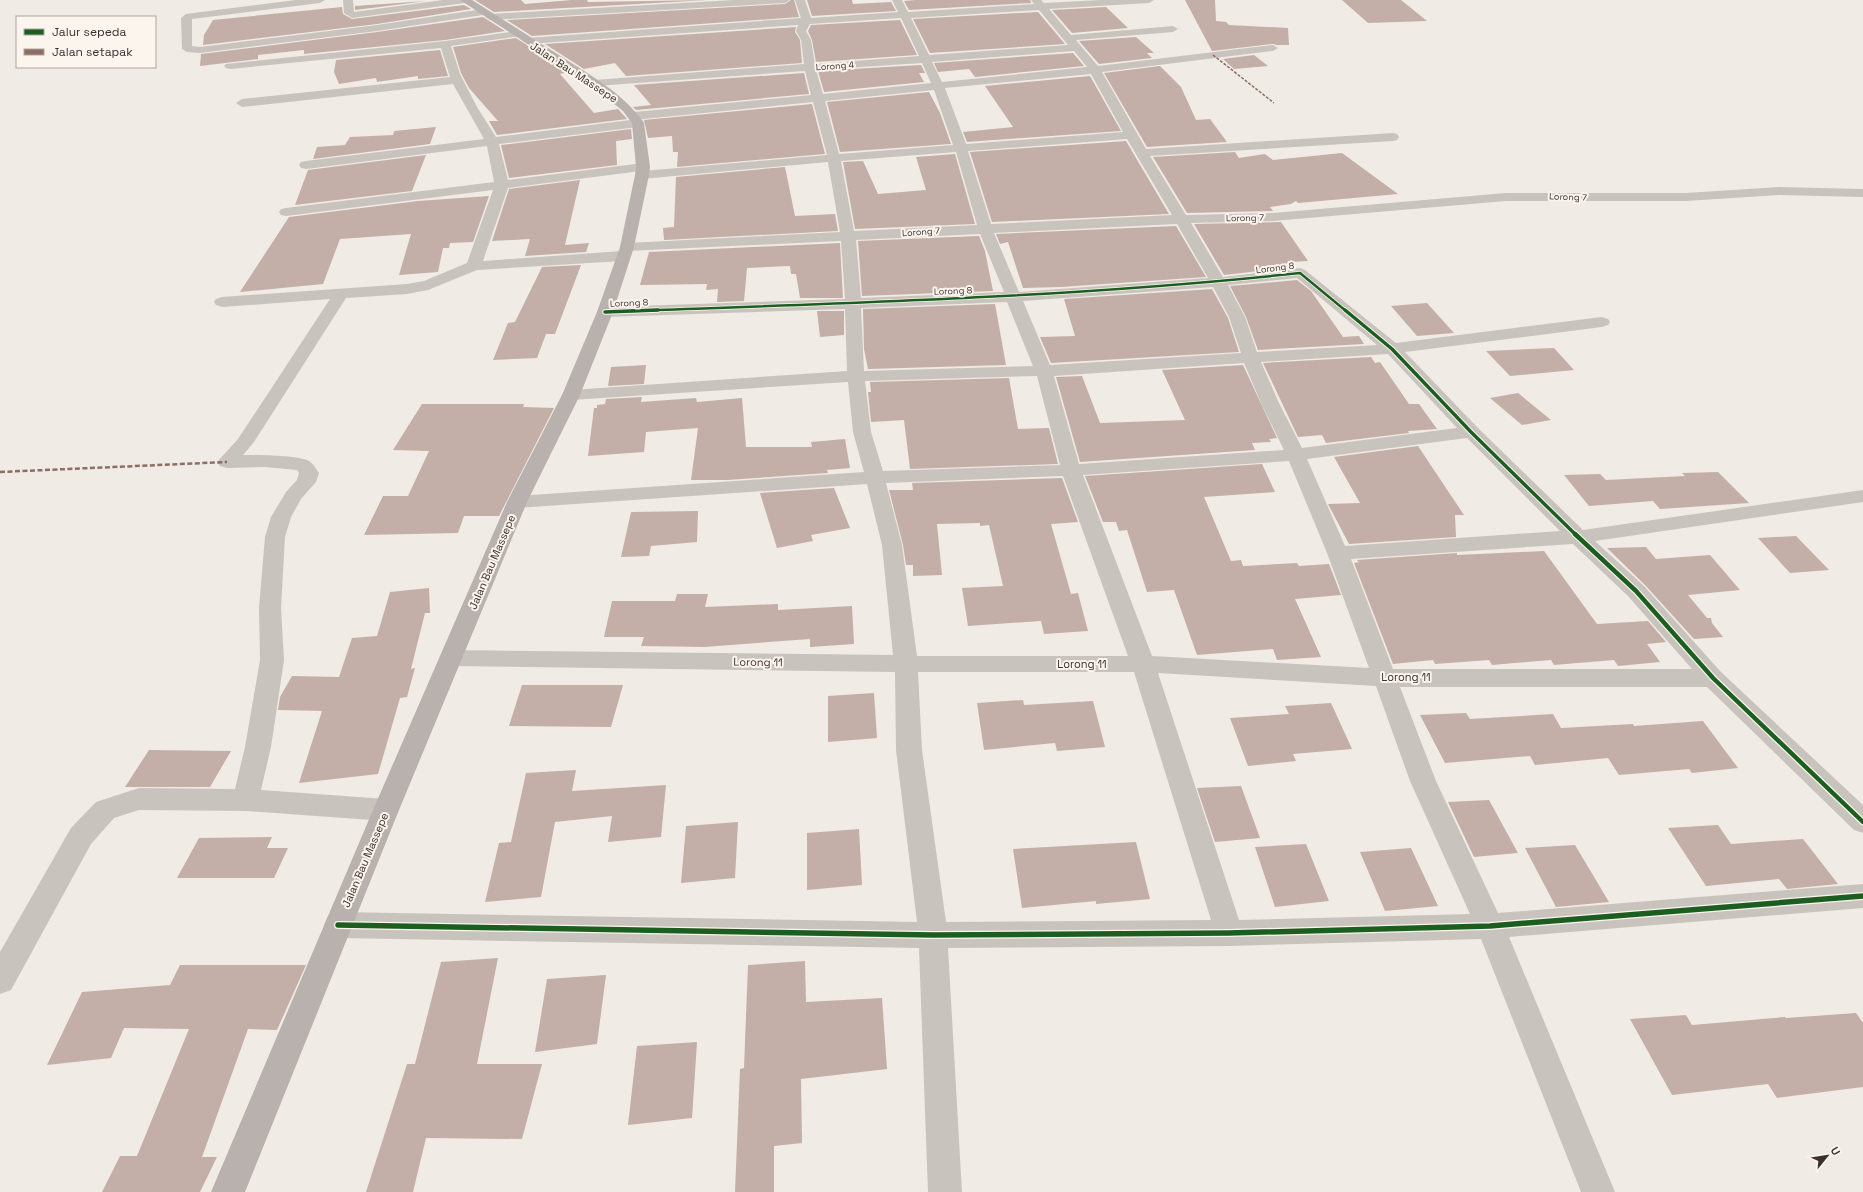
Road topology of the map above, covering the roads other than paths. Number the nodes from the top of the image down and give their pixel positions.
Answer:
1 (320, 0) edge
2 (348, 0) edge
3 (465, 0) edge
4 (785, 0) edge
5 (800, 0) edge
6 (897, 0) edge
7 (1149, 0) edge
8 (1038, 3) edge
9 (487, 14) junction
10 (905, 16) junction
11 (807, 21) junction
12 (1173, 29) dead end
13 (522, 38) junction
14 (1071, 43) junction
15 (446, 44) junction
16 (1273, 48) dead end
17 (927, 59) junction
18 (230, 66) dead end
19 (810, 67) junction
20 (1095, 70) junction
21 (458, 80) junction
22 (595, 83) junction
23 (938, 85) junction
24 (818, 97) junction
25 (242, 102) dead end
26 (636, 120) junction
27 (1132, 135) junction
28 (1393, 137) dead end
29 (492, 141) junction
30 (961, 148) junction
31 (1142, 153) junction
32 (834, 158) junction
33 (306, 165) dead end
34 (643, 171) junction
35 (502, 185) junction
36 (1863, 192) edge
37 (286, 212) dead end
38 (1182, 219) junction
39 (985, 228) junction
40 (848, 237) junction
41 (624, 251) junction
42 (474, 266) junction
43 (1220, 283) junction
44 (341, 294) junction
45 (1014, 297) junction
46 (222, 302) dead end
47 (853, 303) junction
48 (605, 312) junction
49 (1602, 322) dead end
50 (1392, 349) junction
51 (1251, 359) junction
52 (1044, 371) junction
53 (856, 376) junction
54 (571, 395) junction
55 (1471, 432) junction
56 (1296, 455) junction
57 (1071, 470) junction
58 (875, 477) junction
59 (1863, 496) edge
60 (517, 502) junction
61 (1578, 537) junction
62 (1338, 552) junction
63 (451, 658) junction
64 (906, 664) junction
65 (1143, 664) junction
66 (1384, 678) junction
67 (1713, 678) junction
68 (246, 800) junction
69 (386, 810) junction
70 (1863, 822) edge
71 (1863, 896) edge
72 (338, 925) junction
73 (1490, 926) junction
74 (1229, 933) junction
75 (933, 934) junction
76 (0, 980) edge
77 (228, 1192) edge
78 (945, 1192) edge
79 (1598, 1192) edge

1 - 9 street
2 - 3 street
3 - 9 main road, Jalan Bau Massepe
4 - 9 street
5 - 11 street
6 - 10 street
7 - 8 street
8 - 10 street
8 - 14 street
9 - 13 main road, Jalan Bau Massepe
10 - 11 street
10 - 17 street
11 - 13 street
11 - 19 street
12 - 14 street, Lorong 4
13 - 15 street
13 - 22 main road, Jalan Bau Massepe
14 - 17 street, Lorong 4
14 - 20 street
15 - 18 street
15 - 21 street
16 - 20 street
17 - 19 street, Lorong 4
17 - 23 street
19 - 22 street, Lorong 4
19 - 24 street
20 - 23 street
20 - 27 street
21 - 25 street
21 - 29 street
22 - 26 main road, Jalan Bau Massepe
23 - 24 street
23 - 30 street
24 - 26 street
24 - 32 street
26 - 29 street
26 - 34 main road, Jalan Bau Massepe
27 - 30 street
27 - 31 street
28 - 31 street
29 - 33 street
29 - 35 street
30 - 32 street
30 - 39 street
31 - 38 street
32 - 34 street
32 - 40 street
34 - 35 street
34 - 41 main road, Jalan Bau Massepe
35 - 37 street
35 - 42 street
36 - 38 street, Lorong 7
38 - 39 street, Lorong 7
38 - 43 street
39 - 40 street, Lorong 7
39 - 45 street
40 - 41 street, Lorong 7
40 - 47 street
41 - 42 street, Lorong 7
41 - 48 main road, Jalan Bau Massepe
42 - 44 street, Lorong 7
43 - 45 street, Lorong 8
43 - 50 street, Lorong 8
43 - 51 street
44 - 46 street, Lorong 7
44 - 68 street
45 - 47 street, Lorong 8
45 - 52 street
47 - 48 street, Lorong 8
47 - 53 street
48 - 54 main road, Jalan Bau Massepe
49 - 50 street
50 - 51 street
50 - 55 street
51 - 52 street
51 - 56 street
52 - 53 street
52 - 57 street
53 - 54 street
53 - 58 street
54 - 60 main road, Jalan Bau Massepe
55 - 56 street
55 - 61 street
56 - 57 street
56 - 62 street
57 - 58 street
57 - 65 street
58 - 60 street
58 - 64 street
59 - 61 street
60 - 63 main road, Jalan Bau Massepe
61 - 62 street
61 - 67 street
62 - 66 street
63 - 64 street, Lorong 11
63 - 69 main road, Jalan Bau Massepe
64 - 65 street, Lorong 11
64 - 75 street
65 - 66 street, Lorong 11
65 - 74 street
66 - 67 street, Lorong 11
66 - 73 street
67 - 70 street
68 - 69 street
68 - 76 street
69 - 72 main road, Jalan Bau Massepe
71 - 73 street
72 - 75 street
72 - 77 main road, Jalan Bau Massepe
73 - 74 street
73 - 79 street
74 - 75 street
75 - 78 street

